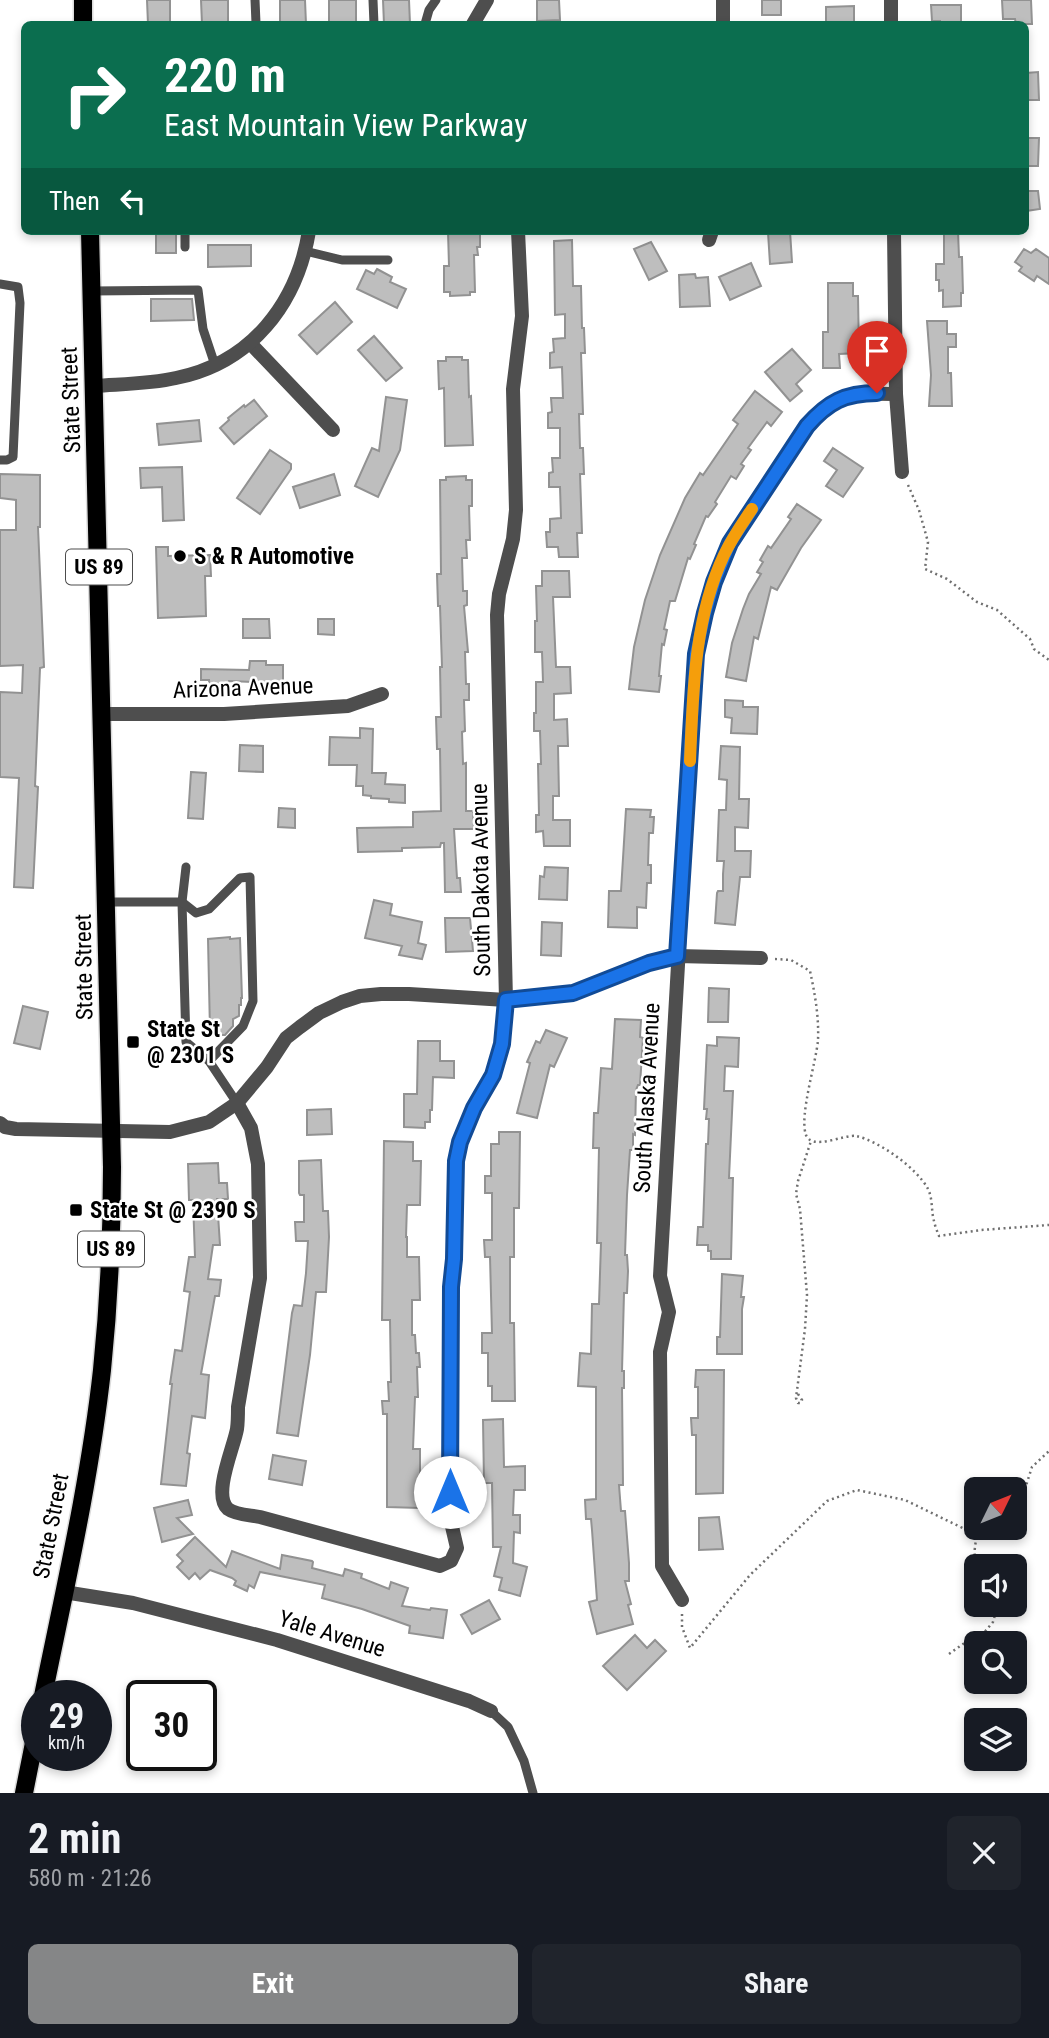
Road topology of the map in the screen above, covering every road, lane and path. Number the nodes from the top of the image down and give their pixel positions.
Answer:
1 (83, 0) edge
2 (255, 0) edge
3 (373, 0) edge
4 (436, 0) edge
5 (487, 0) edge
6 (723, 0) edge
7 (891, 0) edge
8 (83, 21) edge
9 (256, 21) edge
10 (374, 21) edge
11 (426, 21) edge
12 (475, 21) edge
13 (723, 21) edge
14 (891, 21) edge
15 (90, 235) edge
16 (185, 235) edge
17 (308, 235) edge
18 (518, 235) edge
19 (894, 235) edge
20 (185, 247) dead end
21 (306, 251) junction
22 (388, 260) dead end
23 (0, 284) edge
24 (92, 290) junction
25 (250, 343) junction
26 (215, 365) junction
27 (95, 386) junction
28 (896, 394) junction
29 (333, 430) dead end
30 (0, 460) edge
31 (902, 472) joint
32 (1049, 660) edge
33 (382, 694) dead end
34 (103, 714) junction
35 (186, 867) dead end
36 (107, 902) junction
37 (183, 902) junction
38 (677, 956) junction
39 (761, 958) joint
40 (506, 1000) junction
41 (209, 1061) junction
42 (237, 1103) junction
43 (0, 1124) edge
44 (112, 1133) junction
45 (811, 1141) junction
46 (1049, 1225) edge
47 (798, 1394) dead end
48 (1049, 1451) edge
49 (1027, 1483) edge
50 (964, 1528) edge
51 (64, 1592) junction
52 (682, 1600) joint
53 (994, 1617) edge
54 (949, 1654) dead end
55 (46, 1680) edge
56 (491, 1711) joint
57 (28, 1771) edge
58 (24, 1793) edge
59 (533, 1793) edge

1 - 8 main road
2 - 9 lane
3 - 10 lane
4 - 11 lane
5 - 12 street
6 - 13 street
7 - 14 street
15 - 24 main road, State Street / US 89
16 - 20 lane
17 - 21 street
18 - 40 street, South Dakota Avenue
19 - 28 street
21 - 22 lane
21 - 25 street
23 - 30 lane
24 - 26 lane
24 - 27 main road, State Street / US 89
25 - 26 street
25 - 29 street
26 - 27 street
27 - 34 main road, State Street / US 89
28 - 31 street
28 - 38 street, South Alaska Avenue
31 - 32 path
33 - 34 street, Arizona Avenue
34 - 36 main road, State Street / US 89
35 - 37 lane
36 - 37 lane
36 - 44 main road, State Street / US 89
37 - 41 lane
37 - 41 lane
38 - 39 street
38 - 40 street
38 - 52 street, South Alaska Avenue
39 - 45 path
40 - 42 street
40 - 42 street, South Dakota Avenue
41 - 42 lane
42 - 44 street
43 - 44 street
44 - 51 main road, State Street / US 89
45 - 46 path
45 - 47 path
48 - 49 path
50 - 52 path
51 - 55 main road, State Street / US 89
51 - 56 street, Yale Avenue
53 - 54 path
56 - 59 lane, Yale Avenue
57 - 58 main road

